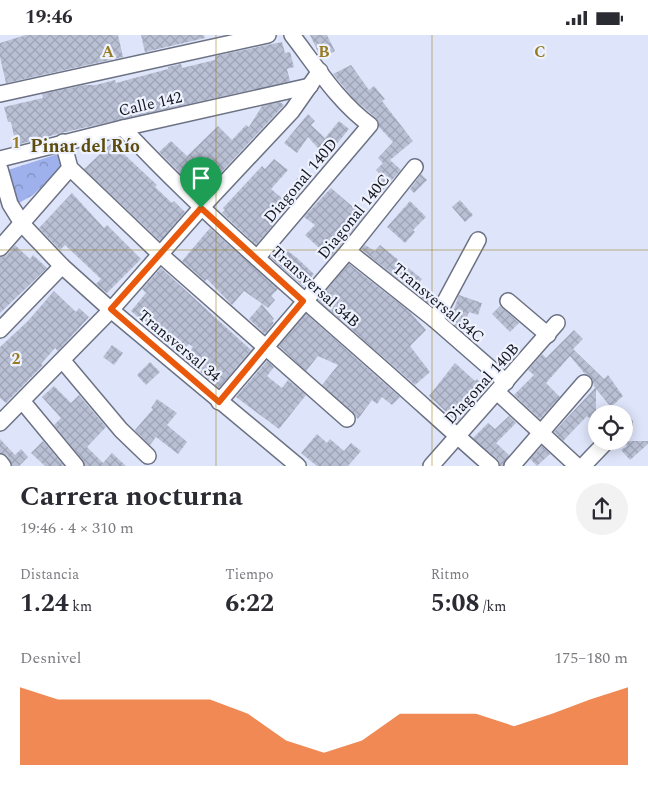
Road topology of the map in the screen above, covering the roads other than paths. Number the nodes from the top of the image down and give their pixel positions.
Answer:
1 (268, 35) edge
2 (292, 35) edge
3 (320, 71) junction
4 (310, 86) junction
5 (0, 94) edge
6 (123, 128) junction
7 (63, 142) junction
8 (0, 159) edge
9 (416, 167) dead end
10 (70, 168) junction
11 (0, 169) edge
12 (201, 208) junction
13 (23, 225) junction
14 (478, 240) dead end
15 (0, 248) edge
16 (348, 251) junction
17 (161, 255) junction
18 (257, 258) junction
19 (62, 266) junction
20 (303, 301) junction
21 (508, 301) dead end
22 (111, 309) junction
23 (435, 320) junction
24 (0, 330) edge
25 (265, 348) junction
26 (62, 361) junction
27 (584, 383) dead end
28 (502, 387) junction
29 (23, 402) junction
30 (219, 402) junction
31 (347, 419) dead end
32 (0, 423) edge
33 (541, 433) junction
34 (457, 437) junction
35 (598, 450) edge
36 (148, 457) dead end
37 (0, 462) edge
38 (3, 466) edge
39 (76, 466) edge
40 (298, 466) edge
41 (431, 466) edge
42 (491, 466) edge
43 (512, 466) edge
44 (577, 466) edge
45 (583, 466) edge

1 - 5 street
2 - 3 street
3 - 4 street
3 - 18 street, Diagonal 140D
4 - 6 street, Calle 142
4 - 12 street
6 - 7 street, Calle 142
6 - 12 street, Transversal 34B
7 - 8 street, Calle 142
7 - 10 street
9 - 16 street, Diagonal 140C
10 - 13 street
10 - 17 street
11 - 13 street, Transversal 34
12 - 17 street
12 - 18 street, Transversal 34B
13 - 15 street
13 - 19 street, Transversal 34
14 - 23 street
16 - 20 street, Diagonal 140C
16 - 23 street, Transversal 34C
17 - 22 street
17 - 25 street
18 - 20 street, Transversal 34B
19 - 22 street, Transversal 34
19 - 24 street
20 - 25 street, Diagonal 140C
20 - 34 street, Transversal 34B
21 - 28 street, Diagonal 140B
22 - 26 street
22 - 30 street, Transversal 34
23 - 28 street, Transversal 34C
25 - 30 street, Diagonal 140C
25 - 31 street
26 - 29 street
26 - 36 street
27 - 33 street
28 - 33 street, Transversal 34C
28 - 34 street, Diagonal 140B
29 - 32 street
29 - 39 street
30 - 40 street, Transversal 34
33 - 43 street
33 - 44 street, Transversal 34C
34 - 41 street, Diagonal 140B
34 - 42 street, Transversal 34B
35 - 45 street
37 - 38 street

